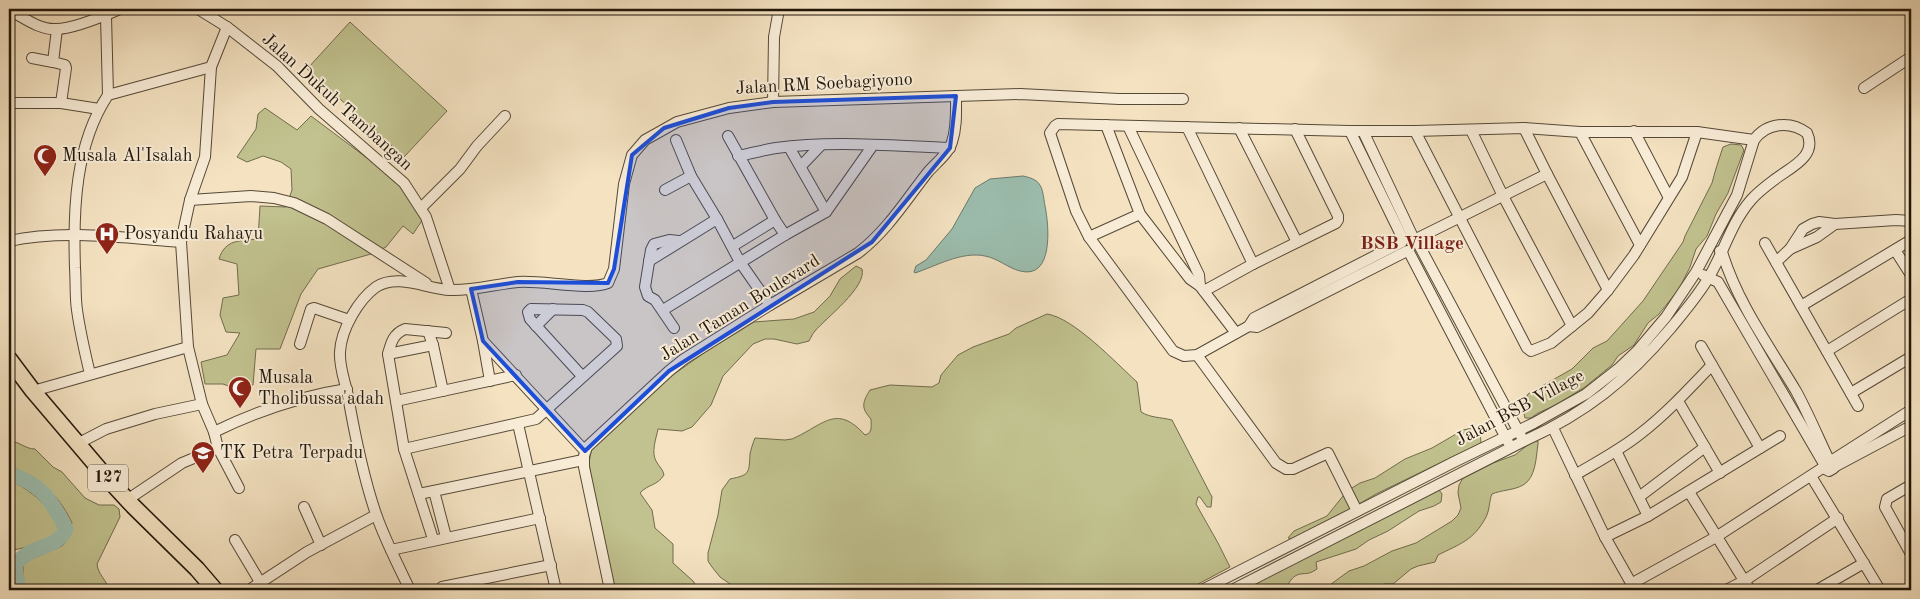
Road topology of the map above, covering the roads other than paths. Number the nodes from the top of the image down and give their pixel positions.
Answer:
1 (120, 9) edge
2 (198, 9) edge
3 (779, 9) edge
4 (9, 10) edge
5 (106, 16) junction
6 (227, 27) junction
7 (57, 29) junction
8 (1911, 57) edge
9 (32, 58) dead end
10 (53, 62) junction
11 (211, 67) junction
12 (1864, 88) dead end
13 (108, 95) junction
14 (956, 96) junction
15 (1183, 100) dead end
16 (773, 102) junction
17 (9, 103) edge
18 (61, 103) junction
19 (99, 109) junction
20 (505, 116) dead end
21 (1106, 125) junction
22 (1128, 126) junction
23 (1187, 127) junction
24 (1239, 128) junction
25 (1524, 128) junction
26 (1295, 129) junction
27 (1471, 130) junction
28 (1350, 131) junction
29 (1363, 131) junction
30 (1415, 131) junction
31 (1634, 131) junction
32 (1580, 132) junction
33 (1697, 132) junction
34 (728, 136) dead end
35 (676, 140) dead end
36 (1754, 140) junction
37 (821, 145) junction
38 (873, 145) junction
39 (789, 147) junction
40 (950, 148) junction
41 (738, 156) junction
42 (801, 166) junction
43 (1547, 174) junction
44 (692, 176) junction
45 (666, 190) dead end
46 (1503, 196) junction
47 (1668, 196) junction
48 (190, 200) junction
49 (421, 208) junction
50 (826, 212) junction
51 (1140, 214) junction
52 (1460, 218) junction
53 (717, 219) junction
54 (775, 220) junction
55 (1911, 221) edge
56 (1835, 224) junction
57 (785, 235) junction
58 (74, 237) junction
59 (1089, 237) junction
60 (1911, 240) edge
61 (9, 241) edge
62 (181, 242) junction
63 (1297, 242) junction
64 (1410, 243) junction
65 (1765, 243) dead end
66 (1640, 245) junction
67 (733, 246) junction
68 (1710, 246) junction
69 (1790, 249) junction
70 (1895, 250) junction
71 (1722, 252) junction
72 (740, 262) junction
73 (1776, 262) junction
74 (1253, 264) junction
75 (1696, 272) junction
76 (1729, 275) junction
77 (1911, 275) edge
78 (1714, 280) junction
79 (432, 287) junction
80 (1202, 288) junction
81 (471, 289) junction
82 (450, 290) junction
83 (1608, 290) junction
84 (1911, 299) edge
85 (770, 305) junction
86 (1801, 306) junction
87 (552, 309) junction
88 (662, 310) junction
89 (350, 320) junction
90 (536, 326) junction
91 (1572, 326) junction
92 (674, 328) dead end
93 (428, 331) junction
94 (446, 333) dead end
95 (1236, 333) junction
96 (483, 341) junction
97 (300, 344) dead end
98 (433, 345) junction
99 (1701, 346) dead end
100 (188, 347) junction
101 (1827, 351) junction
102 (388, 354) junction
103 (1197, 355) junction
104 (1911, 357) edge
105 (9, 359) edge
106 (1712, 365) junction
107 (90, 374) junction
108 (516, 375) junction
109 (582, 376) junction
110 (490, 381) junction
111 (347, 389) junction
112 (33, 391) junction
113 (444, 391) junction
114 (1850, 393) junction
115 (1678, 400) junction
116 (396, 401) junction
117 (202, 404) junction
118 (1858, 406) dead end
119 (547, 409) junction
120 (1911, 410) edge
121 (1507, 411) junction
122 (1495, 418) junction
123 (518, 424) junction
124 (1911, 426) edge
125 (1553, 428) junction
126 (1518, 431) junction
127 (214, 432) junction
128 (1780, 436) dead end
129 (1505, 437) junction
130 (1524, 441) junction
131 (79, 443) junction
132 (1705, 447) junction
133 (218, 448) junction
134 (1511, 448) junction
135 (1760, 448) junction
136 (404, 449) junction
137 (1616, 452) junction
138 (584, 456) junction
139 (1829, 464) junction
140 (530, 471) junction
141 (1720, 473) junction
142 (1575, 475) junction
143 (1811, 476) junction
144 (1911, 484) edge
145 (239, 488) dead end
146 (434, 491) junction
147 (1689, 492) junction
148 (419, 494) junction
149 (1639, 497) junction
150 (127, 500) junction
151 (304, 507) dead end
152 (1357, 511) junction
153 (376, 515) junction
154 (1648, 516) junction
155 (540, 518) junction
156 (1838, 518) junction
157 (446, 536) junction
158 (1605, 537) junction
159 (1716, 537) junction
160 (235, 540) dead end
161 (432, 540) junction
162 (321, 545) junction
163 (391, 550) junction
164 (1911, 554) edge
165 (1864, 563) junction
166 (551, 565) junction
167 (1744, 581) junction
168 (260, 582) junction
169 (464, 587) edge
170 (1633, 587) edge
171 (442, 588) dead end
172 (214, 590) edge
173 (249, 590) edge
174 (410, 590) edge
175 (556, 590) edge
176 (610, 590) edge
177 (1202, 590) edge
178 (1232, 590) edge
179 (1726, 590) edge
180 (1750, 590) edge
181 (1817, 590) edge
182 (1880, 590) edge

1 - 5 street
2 - 6 street, Jalan Dukuh Tambangan
3 - 16 street
4 - 7 street
5 - 7 street
5 - 13 street
6 - 11 street
6 - 49 street, Jalan Dukuh Tambangan
7 - 10 street
8 - 12 street
9 - 10 street
10 - 18 street
11 - 13 street
11 - 48 street
13 - 19 street
14 - 15 street, Jalan RM Soebagiyono
14 - 16 street, Jalan RM Soebagiyono
14 - 40 street
16 - 81 street, Jalan RM Soebagiyono
17 - 18 street
18 - 19 street
19 - 58 street
20 - 49 street
21 - 22 street
21 - 51 street
21 - 59 street
22 - 23 street
22 - 80 street
23 - 24 street
23 - 74 street
24 - 26 street
24 - 63 street
25 - 27 street
25 - 32 street
25 - 43 street
26 - 28 street
26 - 63 street
27 - 30 street
27 - 46 street
28 - 29 street
28 - 64 street
29 - 30 street
29 - 64 street
30 - 52 street
31 - 32 street
31 - 33 street
31 - 47 street
32 - 66 street
33 - 36 street
33 - 47 street
34 - 41 street
35 - 44 street
36 - 68 street, Jalan BSB Village
36 - 71 street
37 - 38 street
37 - 39 street
37 - 42 street
38 - 40 street
38 - 50 street
39 - 41 street
39 - 42 street
40 - 85 street, Jalan Taman Boulevard
41 - 54 street
42 - 50 street
43 - 46 street
43 - 83 street
44 - 45 street
44 - 53 street
46 - 52 street
46 - 91 street
47 - 66 street
48 - 62 street
48 - 79 street
49 - 82 street, Jalan Dukuh Tambangan
50 - 57 street
51 - 59 street
51 - 80 street
52 - 64 street
52 - 91 street
53 - 67 street
53 - 88 street
54 - 57 street
54 - 67 street
55 - 56 street
56 - 69 street
56 - 69 street
57 - 72 street
58 - 61 street
58 - 62 street
58 - 107 street
59 - 103 street
60 - 70 street
62 - 100 street
63 - 74 street
64 - 95 street
64 - 121 street
64 - 122 street
65 - 73 street
66 - 83 street
67 - 72 street
68 - 71 street
68 - 75 street, Jalan BSB Village
69 - 73 street
70 - 77 street
70 - 86 street
71 - 76 street
71 - 78 street
72 - 85 street
72 - 88 street
73 - 86 street
74 - 80 street
75 - 78 street
75 - 126 street, Jalan BSB Village
76 - 78 street
76 - 139 street
78 - 125 street
78 - 139 street
79 - 82 street, Jalan RM Soebagiyono
79 - 89 street, Jalan RM Soebagiyono
80 - 95 street
81 - 82 street, Jalan RM Soebagiyono
81 - 96 street
83 - 91 street
84 - 101 street
85 - 138 street, Jalan Taman Boulevard
86 - 101 street
87 - 90 street
87 - 90 street
87 - 109 street
88 - 92 street
89 - 97 street
89 - 111 street, Jalan RM Soebagiyono
90 - 109 street
93 - 94 street
93 - 98 street
93 - 102 street
95 - 103 street
96 - 108 street
96 - 110 street
98 - 102 street
98 - 113 street
99 - 106 street
100 - 107 street
100 - 117 street
101 - 114 street
102 - 116 street
103 - 152 street
104 - 114 street
105 - 112 main road, 127
106 - 115 street
106 - 135 street
107 - 112 street
108 - 110 street
108 - 119 street
109 - 119 street
110 - 113 street
111 - 127 street
111 - 153 street, Jalan RM Soebagiyono
112 - 131 main road, 127
113 - 116 street
114 - 118 street
115 - 132 street
115 - 137 street
116 - 136 street
117 - 127 street
117 - 131 street
119 - 123 street
119 - 138 street
120 - 139 street
121 - 122 street
121 - 126 street
122 - 129 street
123 - 136 street
123 - 140 street
124 - 139 street
125 - 130 street
125 - 142 street
126 - 129 street, Jalan BSB Village
126 - 130 street
127 - 133 street
128 - 135 street
129 - 134 street
129 - 152 street, Jalan BSB Village
130 - 134 street
131 - 150 main road, 127
132 - 141 street
132 - 149 street
133 - 145 street
133 - 150 street
134 - 178 street
135 - 141 street
136 - 148 street
137 - 142 street
137 - 149 street
138 - 140 street
138 - 176 street
139 - 143 street
140 - 146 street
140 - 155 street
141 - 147 street
142 - 158 street
143 - 156 street
143 - 159 street
144 - 164 street
146 - 148 street
146 - 157 street
147 - 154 street
147 - 159 street
148 - 161 street
149 - 154 street
150 - 172 main road, 127
151 - 162 street
152 - 177 street, Jalan BSB Village
153 - 162 street
153 - 163 street, Jalan RM Soebagiyono
154 - 158 street
155 - 157 street
155 - 166 street
156 - 165 street
156 - 167 street
157 - 161 street
158 - 170 street
159 - 167 street
159 - 170 street
160 - 168 street
161 - 163 street
162 - 168 street
163 - 174 street, Jalan RM Soebagiyono
165 - 181 street
165 - 182 street
166 - 169 street
166 - 175 street
167 - 179 street
167 - 180 street
168 - 173 street
169 - 171 street

